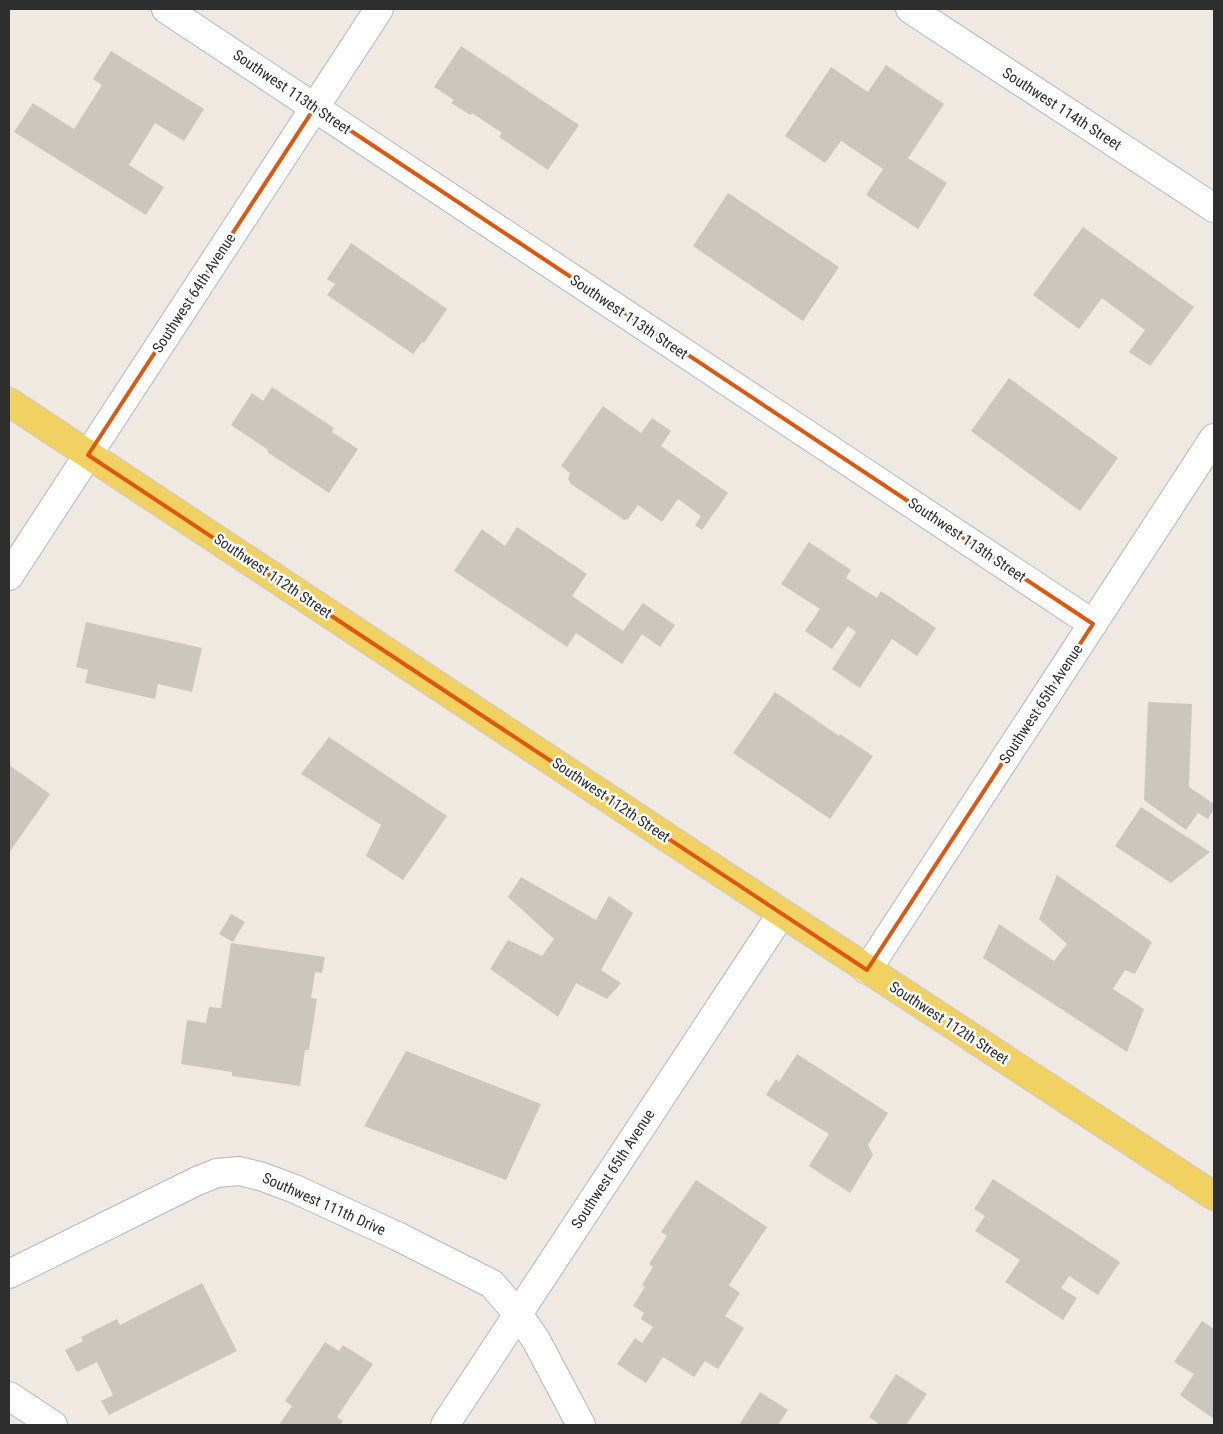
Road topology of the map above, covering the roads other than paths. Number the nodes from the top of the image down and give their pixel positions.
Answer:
1 (166, 9) edge
2 (379, 9) edge
3 (910, 9) edge
4 (315, 107) junction
5 (1214, 208) edge
6 (9, 402) edge
7 (1214, 438) edge
8 (88, 455) junction
9 (9, 576) edge
10 (1093, 624) junction
11 (782, 914) junction
12 (867, 970) junction
13 (1214, 1196) edge
14 (9, 1274) edge
15 (518, 1314) junction
16 (9, 1396) edge
17 (53, 1425) edge
18 (445, 1425) edge
19 (581, 1425) edge

1 - 4 street, Southwest 113th Street
2 - 4 street, Southwest 64th Avenue
3 - 5 street, Southwest 114th Street
4 - 8 street, Southwest 64th Avenue
4 - 10 street, Southwest 113th Street
6 - 8 main road, Southwest 112th Street
7 - 10 street, Southwest 65th Avenue
8 - 9 street, Southwest 64th Avenue
8 - 11 main road, Southwest 112th Street
10 - 12 street, Southwest 65th Avenue
11 - 12 main road, Southwest 112th Street
11 - 15 street, Southwest 65th Avenue
12 - 13 main road, Southwest 112th Street
14 - 15 street, Southwest 111th Drive
15 - 18 street, Southwest 65th Avenue
15 - 19 street, Southwest 111th Drive
16 - 17 street

